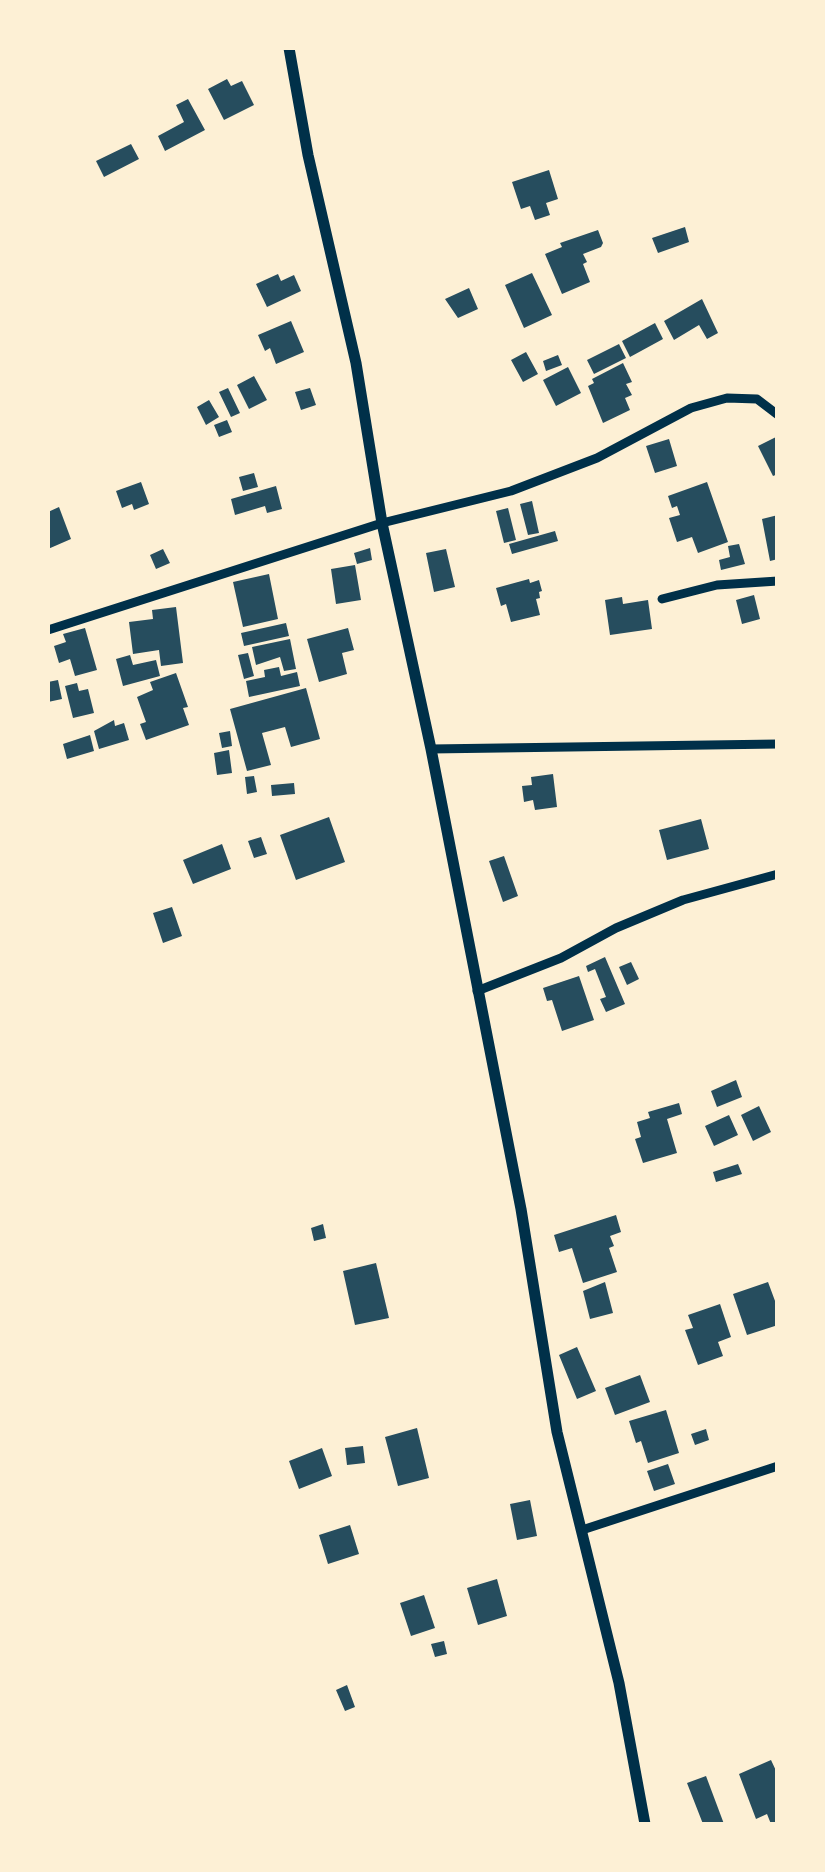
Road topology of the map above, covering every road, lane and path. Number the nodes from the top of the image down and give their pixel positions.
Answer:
1 (289, 48) edge
2 (778, 415) edge
3 (382, 523) junction
4 (778, 580) edge
5 (662, 599) dead end
6 (48, 630) edge
7 (778, 744) edge
8 (431, 750) junction
9 (778, 874) edge
10 (477, 992) junction
11 (778, 1466) edge
12 (582, 1530) junction
13 (645, 1824) edge

1 - 3 street
2 - 3 street
3 - 6 street
3 - 8 street
4 - 5 street
7 - 8 street
8 - 10 street
9 - 10 street
10 - 12 street
11 - 12 street
12 - 13 street

